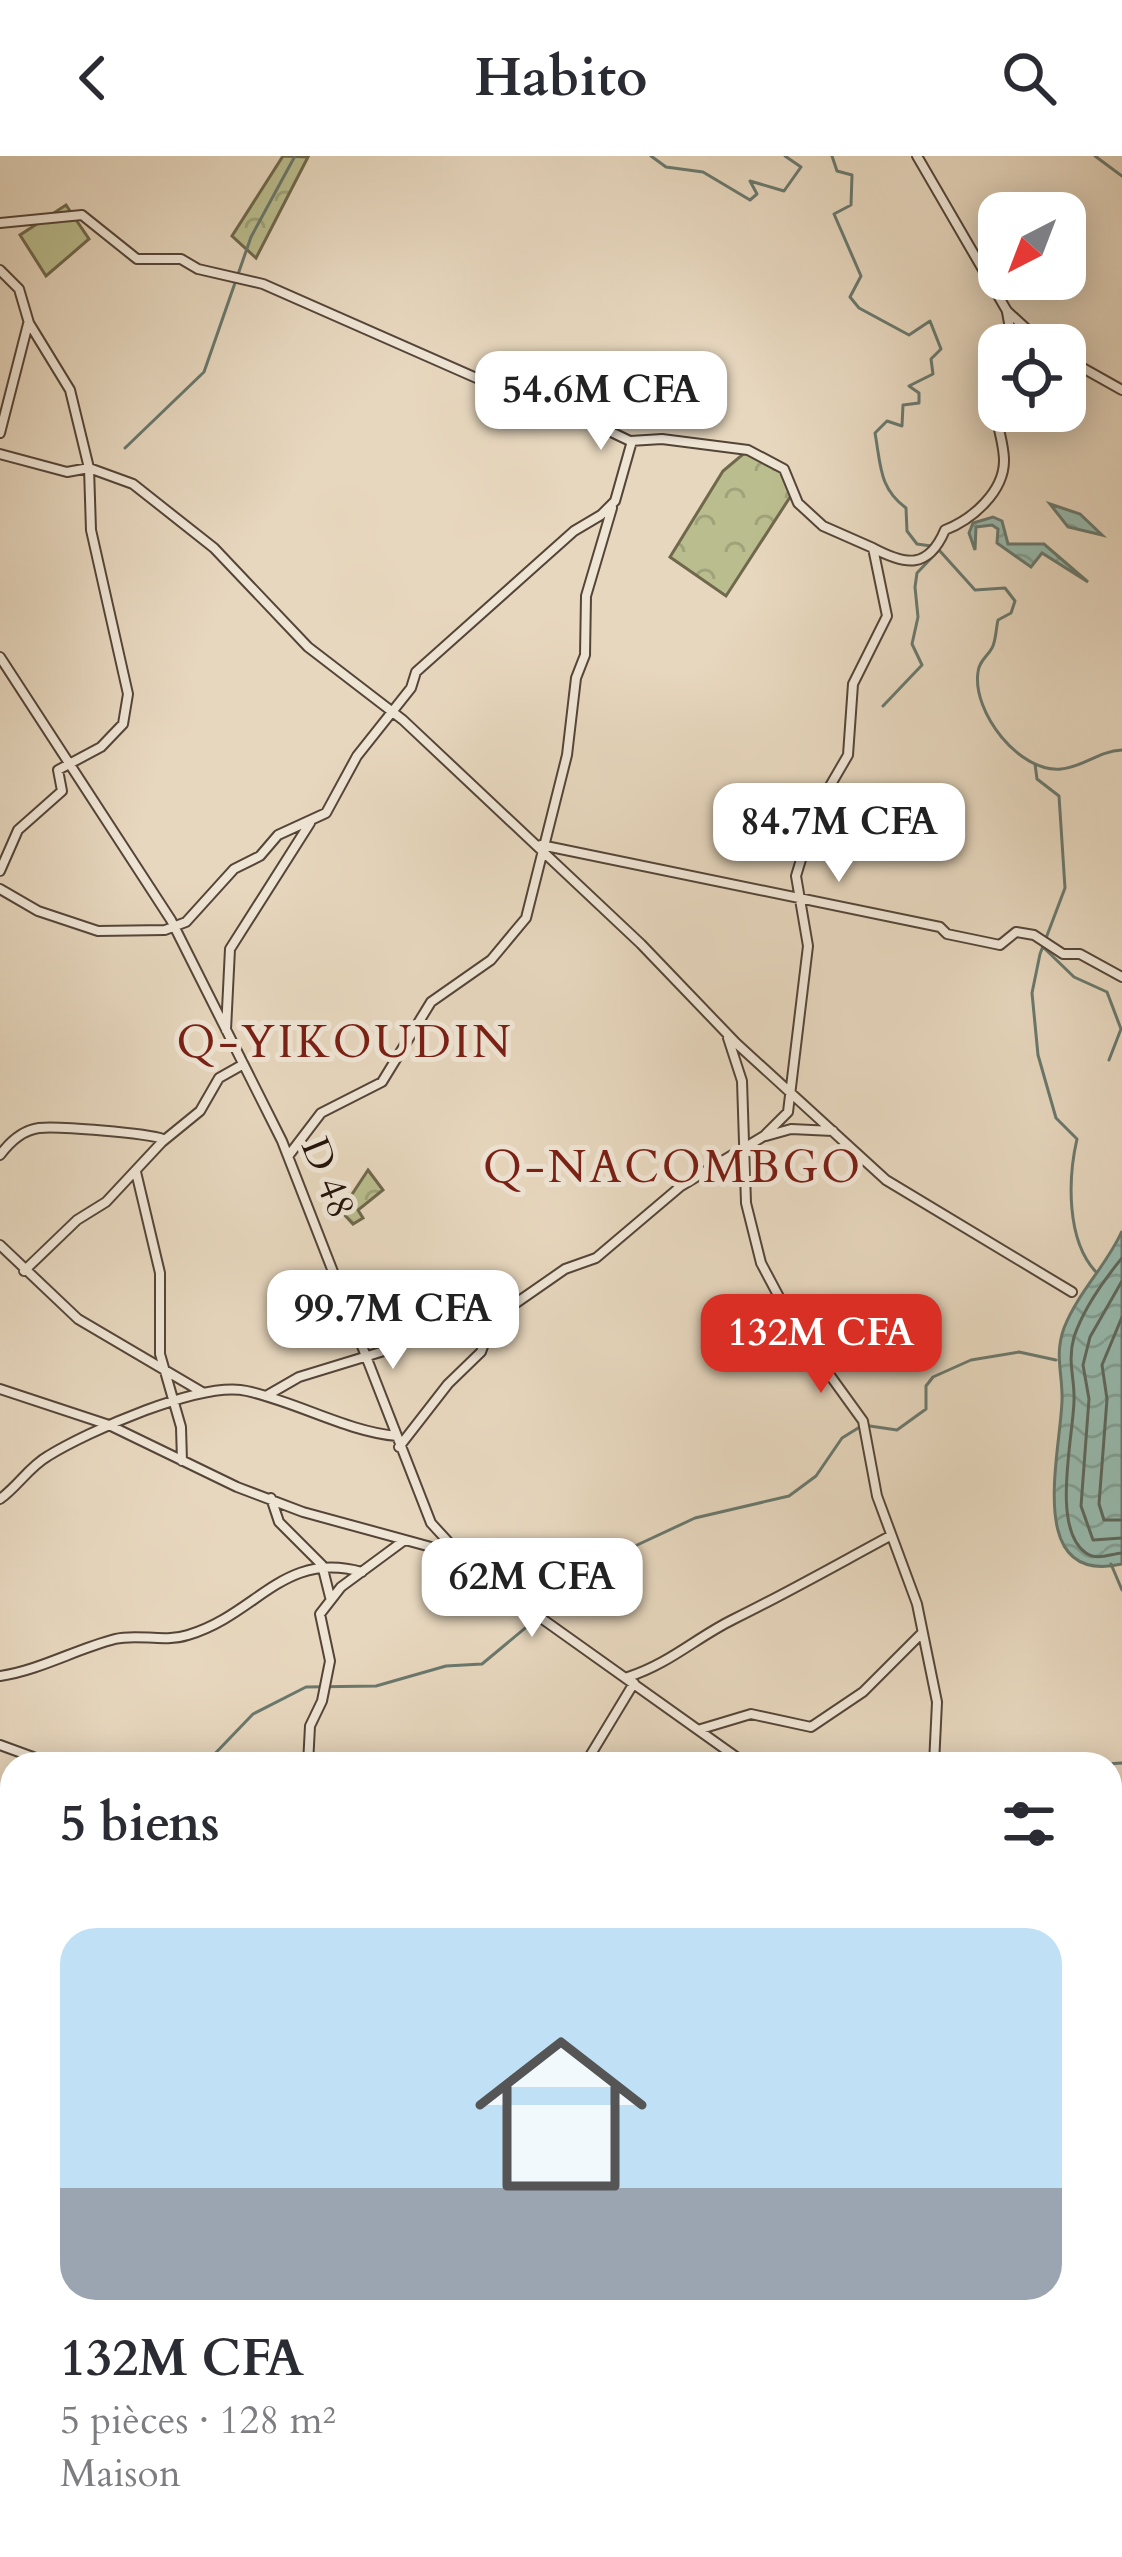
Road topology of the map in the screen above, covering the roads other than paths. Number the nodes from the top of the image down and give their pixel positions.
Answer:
1 (917, 156) edge
2 (0, 223) edge
3 (0, 271) edge
4 (1007, 311) junction
5 (28, 322) junction
6 (1009, 324) edge
7 (1021, 324) edge
8 (1086, 370) edge
9 (1122, 390) edge
10 (997, 432) edge
11 (0, 433) edge
12 (632, 441) junction
13 (0, 454) edge
14 (89, 468) junction
15 (614, 501) junction
16 (873, 548) junction
17 (0, 656) edge
18 (392, 712) junction
19 (68, 766) junction
20 (311, 822) junction
21 (543, 851) junction
22 (0, 871) edge
23 (0, 889) edge
24 (797, 898) junction
25 (174, 927) junction
26 (1122, 977) edge
27 (726, 1031) junction
28 (227, 1037) junction
29 (242, 1065) junction
30 (794, 1091) junction
31 (833, 1131) junction
32 (764, 1136) junction
33 (164, 1140) junction
34 (746, 1146) junction
35 (0, 1155) edge
36 (289, 1155) junction
37 (136, 1170) junction
38 (0, 1245) edge
39 (24, 1271) junction
40 (1072, 1292) dead end
41 (506, 1309) junction
42 (364, 1360) junction
43 (164, 1369) junction
44 (0, 1389) edge
45 (203, 1393) junction
46 (265, 1396) junction
47 (176, 1403) junction
48 (109, 1425) junction
49 (397, 1442) junction
50 (182, 1462) junction
51 (0, 1498) edge
52 (271, 1498) junction
53 (890, 1536) junction
54 (403, 1541) junction
55 (460, 1556) junction
56 (322, 1565) junction
57 (362, 1572) junction
58 (331, 1598) junction
59 (922, 1633) junction
60 (0, 1676) edge
61 (630, 1680) junction
62 (700, 1729) junction
63 (309, 1752) edge
64 (591, 1752) edge
65 (730, 1752) edge
66 (935, 1752) edge

1 - 4 street
2 - 12 street
3 - 5 street
4 - 6 street
4 - 7 street
5 - 11 street
5 - 14 street
8 - 9 street
10 - 16 street
12 - 15 street
12 - 16 street
13 - 14 street
14 - 18 street
14 - 19 street
15 - 18 street
15 - 21 street
16 - 24 street
17 - 19 street, D 48
18 - 20 street
18 - 21 street
19 - 22 street
19 - 25 street, D 48
20 - 25 street
20 - 28 street
21 - 24 street
21 - 27 street
21 - 36 street
23 - 25 street
24 - 26 street
24 - 30 street
25 - 28 street, D 48
27 - 30 street
27 - 34 street
28 - 29 street, D 48
29 - 33 street
29 - 36 street, D 48
30 - 31 street
30 - 32 street
31 - 32 street
31 - 40 street
32 - 34 street
33 - 35 street
33 - 37 street
34 - 41 street
34 - 53 street
36 - 42 street, D 48
37 - 39 street
37 - 43 street
38 - 39 street
39 - 43 street
41 - 42 street
41 - 49 street
42 - 46 street
42 - 49 street, D 48
43 - 45 street
43 - 47 street
44 - 48 street
45 - 46 street
45 - 47 street
46 - 49 street
47 - 48 street
47 - 50 street
48 - 50 street
48 - 51 street
49 - 55 street, D 48
50 - 52 street
52 - 54 street
52 - 56 street
53 - 59 street
53 - 61 street
54 - 55 street
54 - 57 street
55 - 61 street, D 48
56 - 57 street
56 - 58 street
56 - 60 street
57 - 58 street
58 - 63 street
59 - 62 street
59 - 66 street
61 - 62 street, D 48
61 - 64 street
62 - 65 street, D 48

